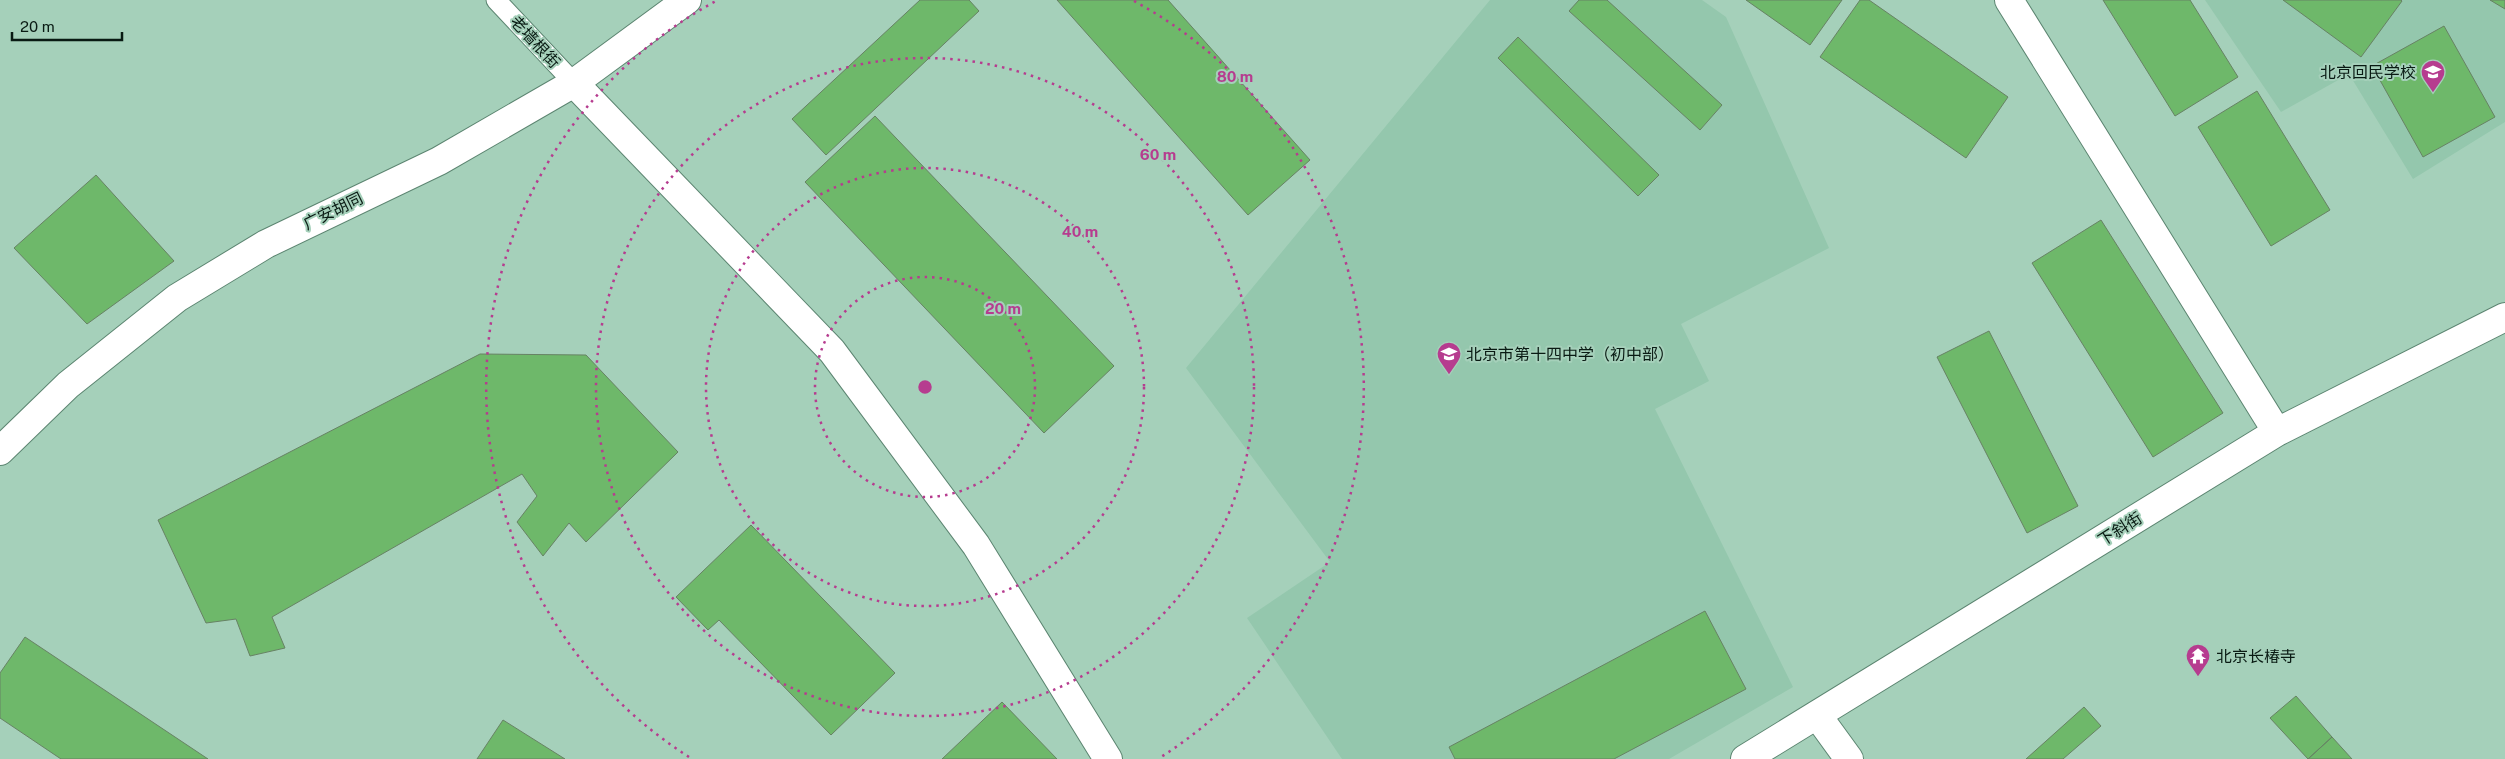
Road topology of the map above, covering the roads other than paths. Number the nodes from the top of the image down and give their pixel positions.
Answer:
1 (496, 0) edge
2 (687, 0) edge
3 (2009, 0) edge
4 (574, 83) junction
5 (2505, 317) edge
6 (2277, 432) junction
7 (0, 452) edge
8 (1818, 715) junction
9 (1108, 759) edge
10 (1745, 759) edge
11 (1849, 759) edge

1 - 4 lane, 老墙根街
2 - 4 street, 广安胡同
3 - 6 street
4 - 7 street, 广安胡同
4 - 9 street
5 - 6 street, 下斜街
6 - 8 street, 下斜街
8 - 10 street, 下斜街
8 - 11 street

